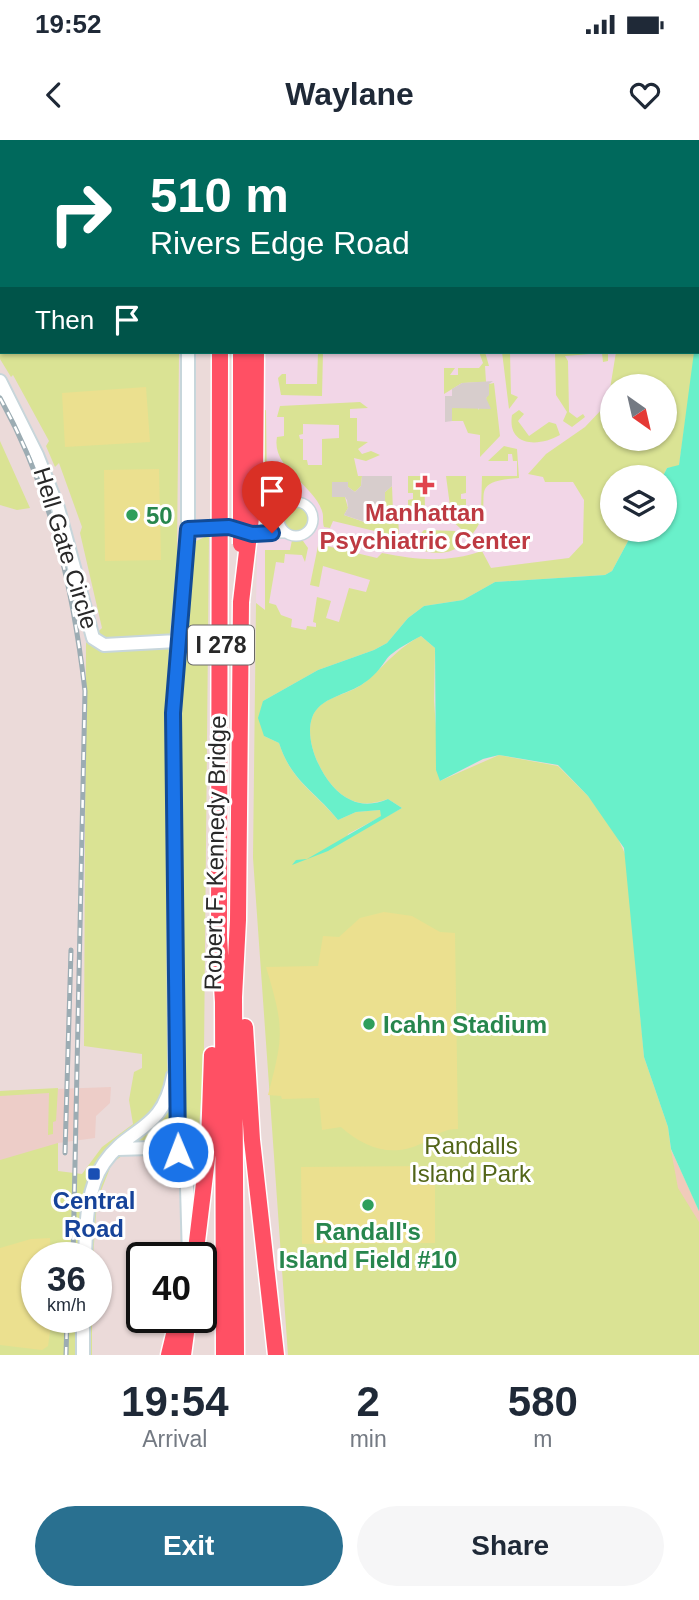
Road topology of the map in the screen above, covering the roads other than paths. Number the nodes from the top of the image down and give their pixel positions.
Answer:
1 (188, 354) edge
2 (220, 354) edge
3 (241, 354) edge
4 (256, 354) edge
5 (0, 381) edge
6 (279, 514) junction
7 (229, 527) junction
8 (188, 529) junction
9 (286, 533) junction
10 (242, 602) junction
11 (177, 641) junction
12 (238, 920) junction
13 (219, 937) junction
14 (175, 1061) junction
15 (117, 1149) junction
16 (180, 1163) junction
17 (86, 1242) edge
18 (193, 1242) edge
19 (196, 1242) edge
20 (83, 1333) edge
21 (174, 1333) edge
22 (187, 1333) edge
23 (83, 1355) edge
24 (169, 1355) edge
25 (186, 1355) edge
26 (224, 1355) edge
27 (236, 1355) edge
28 (276, 1355) edge

1 - 8 street
2 - 13 highway, Robert F. Kennedy Bridge / I 278, bridge
3 - 10 highway, Robert F. Kennedy Bridge / I 278, bridge
4 - 10 highway, bridge
5 - 11 street, Hell Gate Circle
6 - 7 street
6 - 9 street
6 - 9 street
7 - 8 street
7 - 9 street
8 - 11 street
10 - 12 highway, Robert F. Kennedy Bridge / I 278
11 - 14 street
12 - 27 highway, Robert F. Kennedy Bridge / I 278
12 - 28 highway
13 - 19 highway
13 - 26 highway, Robert F. Kennedy Bridge / I 278
14 - 15 street
14 - 16 street
15 - 16 street
15 - 17 street
16 - 18 street
20 - 23 street
21 - 24 highway
22 - 25 highway

